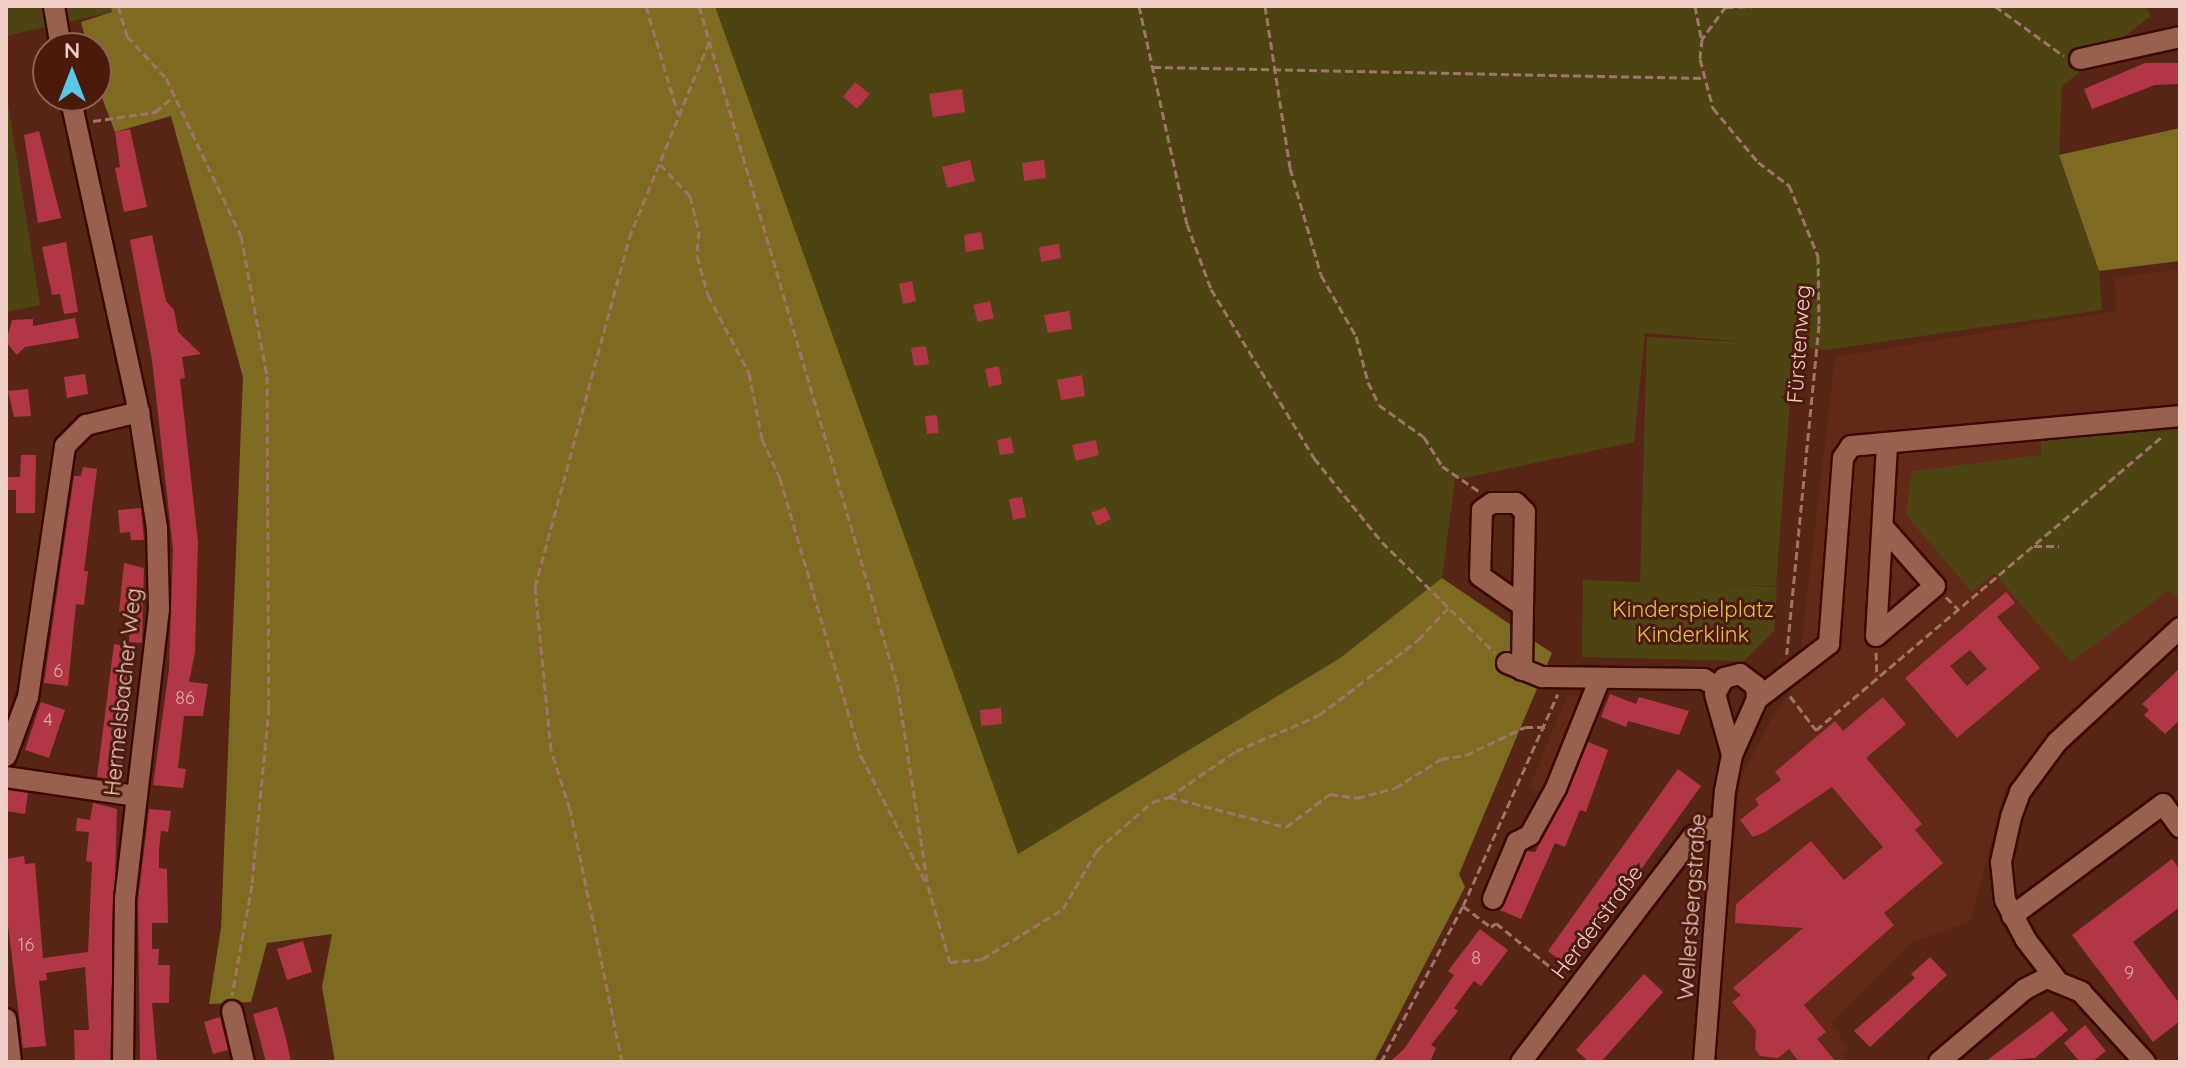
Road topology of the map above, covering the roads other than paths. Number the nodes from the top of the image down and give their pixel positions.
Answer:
1 (54, 6) edge
2 (58, 32) edge
3 (2180, 37) edge
4 (2080, 59) road end
5 (74, 112) edge
6 (139, 412) junction
7 (2174, 424) edge
8 (1887, 443) junction
9 (1884, 528) junction
10 (1523, 606) junction
11 (2180, 628) edge
12 (1599, 681) junction
13 (1717, 687) junction
14 (1757, 699) junction
15 (1732, 755) junction
16 (6, 756) edge
17 (6, 777) edge
18 (136, 796) junction
19 (1722, 824) junction
20 (2180, 827) edge
21 (1493, 899) dead end
22 (2012, 916) junction
23 (2056, 979) junction
24 (232, 1011) road end
25 (6, 1019) edge
26 (11, 1062) edge
27 (123, 1062) edge
28 (244, 1062) edge
29 (1521, 1062) edge
30 (1704, 1062) edge
31 (1939, 1062) edge
32 (2145, 1062) edge

1 - 2 street
3 - 4 street
5 - 6 street, Hermelsbacher Weg
6 - 16 street
6 - 18 street, Hermelsbacher Weg
7 - 8 street
8 - 9 street
8 - 14 street
9 - 9 street
10 - 10 street
10 - 12 street
11 - 22 street
12 - 13 street
12 - 21 street
13 - 14 street
13 - 15 street, Wellersbergstraße
14 - 15 street, Wellersbergstraße
15 - 19 street, Wellersbergstraße
17 - 18 street
18 - 27 street, Hermelsbacher Weg
19 - 29 street, Herderstraße
19 - 30 street, Wellersbergstraße
20 - 22 street
22 - 23 street
23 - 31 street
23 - 32 street
24 - 28 street
25 - 26 street

